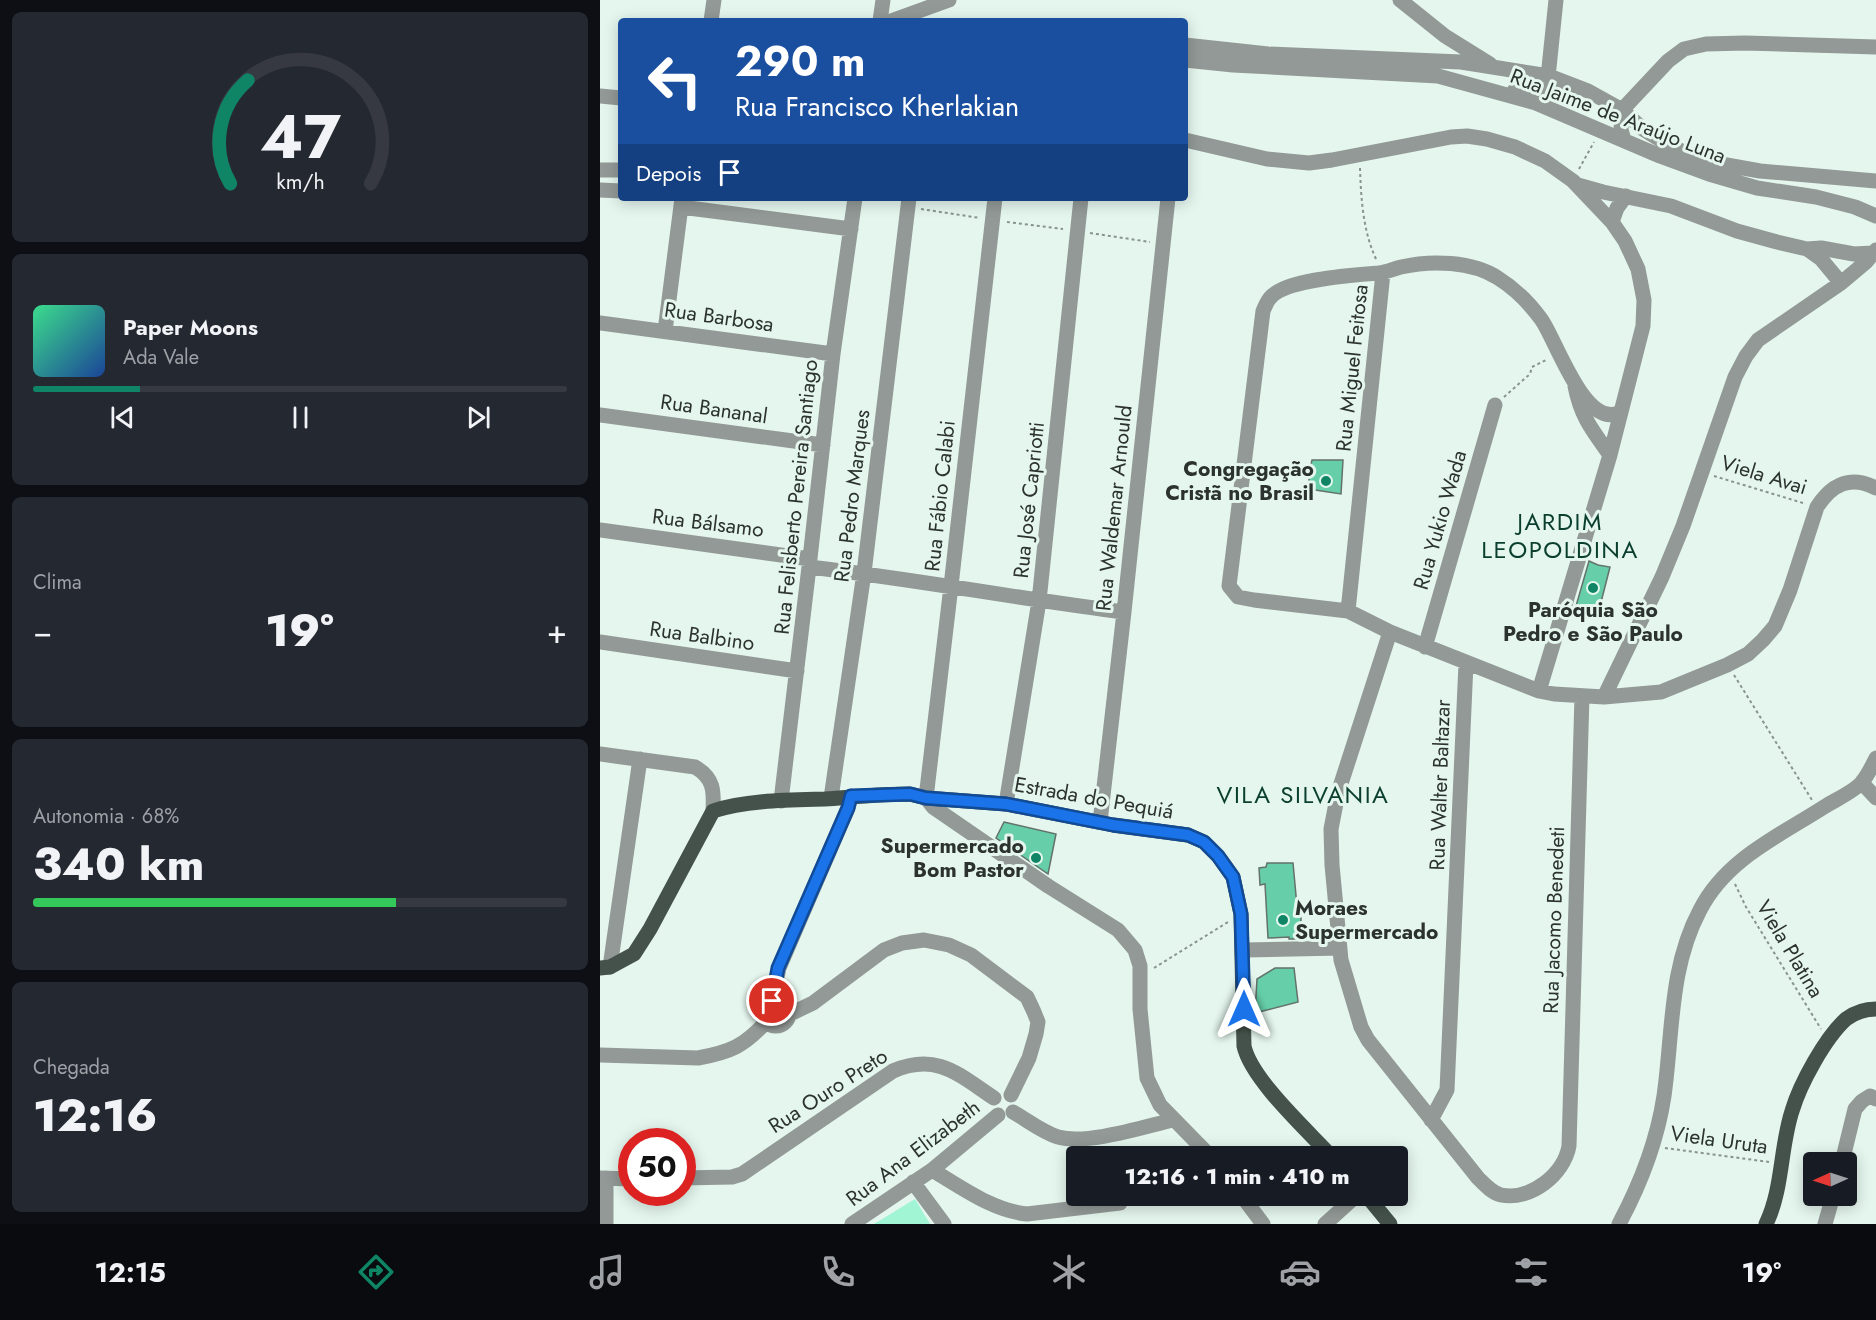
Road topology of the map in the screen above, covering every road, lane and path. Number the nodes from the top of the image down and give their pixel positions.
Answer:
1 (714, 0) edge
2 (883, 0) edge
3 (949, 0) edge
4 (1400, 0) edge
5 (1556, 0) edge
6 (711, 18) edge
7 (880, 18) edge
8 (899, 18) edge
9 (1188, 45) edge
10 (1876, 46) edge
11 (1188, 60) edge
12 (1496, 68) junction
13 (1549, 76) junction
14 (1488, 90) junction
15 (600, 96) edge
16 (618, 99) edge
17 (1622, 110) junction
18 (1624, 140) junction
19 (1188, 141) edge
20 (1591, 147) dead end
21 (1359, 155) junction
22 (600, 170) edge
23 (618, 170) edge
24 (1857, 181) junction
25 (1876, 181) edge
26 (1575, 183) junction
27 (600, 190) edge
28 (618, 191) edge
29 (1626, 196) junction
30 (855, 201) edge
31 (995, 201) edge
32 (1081, 201) edge
33 (1168, 201) edge
34 (681, 202) edge
35 (908, 202) edge
36 (1856, 207) junction
37 (1876, 216) edge
38 (992, 220) junction
39 (1612, 222) junction
40 (851, 229) junction
41 (1808, 249) junction
42 (1875, 251) edge
43 (1383, 273) junction
44 (1841, 283) junction
45 (600, 322) edge
46 (665, 331) junction
47 (1560, 353) junction
48 (833, 354) junction
49 (1574, 383) junction
50 (1495, 405) joint
51 (1620, 412) junction
52 (600, 415) edge
53 (823, 445) junction
54 (1610, 455) junction
55 (1703, 472) junction
56 (1876, 488) edge
57 (1817, 507) junction
58 (600, 530) edge
59 (810, 563) junction
60 (864, 573) junction
61 (951, 586) junction
62 (1039, 601) junction
63 (1348, 611) junction
64 (1124, 612) junction
65 (1390, 632) junction
66 (600, 642) edge
67 (1425, 647) junction
68 (1466, 663) junction
69 (1727, 665) junction
70 (797, 670) junction
71 (1539, 691) junction
72 (1582, 696) junction
73 (1604, 697) junction
74 (600, 754) edge
75 (1876, 758) edge
76 (640, 759) junction
77 (1862, 783) junction
78 (851, 796) junction
79 (831, 798) junction
80 (926, 798) junction
81 (1876, 798) edge
82 (781, 801) junction
83 (1006, 804) junction
84 (1819, 810) junction
85 (713, 811) junction
86 (1100, 822) junction
87 (1728, 871) junction
88 (1241, 914) junction
89 (1340, 948) junction
90 (1243, 950) junction
91 (605, 967) edge
92 (1140, 977) junction
93 (772, 1001) junction
94 (1876, 1008) edge
95 (788, 1015) junction
96 (766, 1022) junction
97 (1828, 1041) junction
98 (600, 1055) edge
99 (1011, 1095) junction
100 (994, 1098) junction
101 (1876, 1099) edge
102 (1006, 1113) junction
103 (1173, 1120) junction
104 (1431, 1120) junction
105 (1200, 1146) edge
106 (1322, 1146) edge
107 (1653, 1146) junction
108 (1844, 1152) edge
109 (1781, 1164) junction
110 (932, 1170) junction
111 (603, 1178) edge
112 (696, 1178) edge
113 (618, 1179) edge
114 (913, 1182) junction
115 (1095, 1206) edge
116 (1250, 1206) edge
117 (1345, 1206) edge
118 (1375, 1206) edge
119 (1830, 1206) edge
120 (606, 1224) edge
121 (852, 1224) edge
122 (944, 1224) edge
123 (1263, 1224) edge
124 (1325, 1224) edge
125 (1390, 1224) edge
126 (1619, 1224) edge
127 (1766, 1224) edge
128 (1825, 1224) edge

1 - 6 street
2 - 7 street
3 - 8 street
4 - 12 street, Rua Jaime de Araújo Luna
5 - 13 street
9 - 12 street, Rua Jaime de Araújo Luna
10 - 17 street
11 - 14 street, Rua Jaime de Araújo Luna
12 - 13 street, Rua Jaime de Araújo Luna
13 - 14 street
13 - 17 street, Rua Jaime de Araújo Luna
14 - 18 street, Rua Jaime de Araújo Luna
15 - 16 street
17 - 18 street
17 - 24 street, Rua Jaime de Araújo Luna
18 - 36 street, Rua Jaime de Araújo Luna
19 - 21 street
20 - 26 path
21 - 26 street
21 - 43 path
22 - 23 street
24 - 25 street, Rua Jaime de Araújo Luna
24 - 36 street
26 - 29 street
26 - 39 street
27 - 28 street
29 - 39 street
29 - 41 street
30 - 40 street, Rua Felisberto Pereira Santiago
31 - 38 street, Rua Fábio Calabi
32 - 62 street, Rua José Capriotti
33 - 64 street, Rua Waldemar Arnould
34 - 40 street
34 - 46 street
35 - 38 path
35 - 60 street, Rua Pedro Marques
36 - 37 street, Rua Jaime de Araújo Luna
38 - 61 street, Rua Fábio Calabi
39 - 51 street
40 - 48 street, Rua Felisberto Pereira Santiago
41 - 42 street
41 - 44 street
42 - 44 street
43 - 47 street
43 - 63 street, Rua Miguel Feitosa
43 - 63 street
44 - 55 street
45 - 46 street, Rua Barbosa
46 - 48 street, Rua Barbosa
47 - 49 street
47 - 50 path
48 - 53 street, Rua Felisberto Pereira Santiago
49 - 51 street
49 - 54 street
50 - 67 street, Rua Yukio Wada
51 - 54 street
52 - 53 street, Rua Bananal
53 - 59 street, Rua Felisberto Pereira Santiago
54 - 71 street
55 - 57 path, Viela Avai
55 - 73 street
56 - 57 street
57 - 69 street
58 - 59 street, Rua Bálsamo
59 - 60 street, Rua Bálsamo
59 - 70 street, Rua Felisberto Pereira Santiago
60 - 61 street, Rua Bálsamo
60 - 79 street, Rua Pedro Marques
61 - 62 street, Rua Bálsamo
61 - 80 street, Rua Fábio Calabi
62 - 64 street, Rua Bálsamo
62 - 83 street, Rua José Capriotti
63 - 65 street
64 - 86 street, Rua Waldemar Arnould
65 - 67 street
65 - 89 street
66 - 70 street, Rua Balbino
67 - 68 street
68 - 71 street
68 - 104 street, Rua Walter Baltazar
69 - 73 street
69 - 84 path
70 - 82 street, Rua Felisberto Pereira Santiago
71 - 72 street
72 - 73 street
72 - 104 street, Rua Jacomo Benedeti
74 - 76 street
75 - 77 street
76 - 85 street
76 - 91 street
77 - 81 street
77 - 84 street
78 - 79 main road, Estrada do Pequiá
78 - 80 main road, Estrada do Pequiá
78 - 93 street
79 - 82 main road, Estrada do Pequiá
80 - 83 main road, Estrada do Pequiá
80 - 92 street
82 - 85 main road, Estrada do Pequiá
83 - 86 main road, Estrada do Pequiá
84 - 87 street
85 - 91 main road
86 - 88 main road, Estrada do Pequiá
87 - 97 path, Viela Platina
87 - 107 street
88 - 90 main road, Estrada do Pequiá
88 - 92 path
89 - 90 street
89 - 104 street
90 - 106 main road, Estrada do Pequiá
92 - 103 street
93 - 95 street
93 - 96 street
94 - 97 main road
95 - 96 street
95 - 99 street
96 - 98 street
97 - 109 main road
99 - 100 street
99 - 102 street
100 - 102 street
100 - 112 street, Rua Ouro Preto
101 - 108 street
102 - 103 street
102 - 110 street, Rua Ana Elizabeth
103 - 105 street
107 - 109 path, Viela Uruta
107 - 126 street
109 - 127 main road
110 - 114 street, Rua Ana Elizabeth
110 - 115 street
111 - 113 street
111 - 120 street
114 - 121 street, Rua Ana Elizabeth
114 - 122 street
116 - 123 street
117 - 124 street
118 - 125 main road
119 - 128 street

